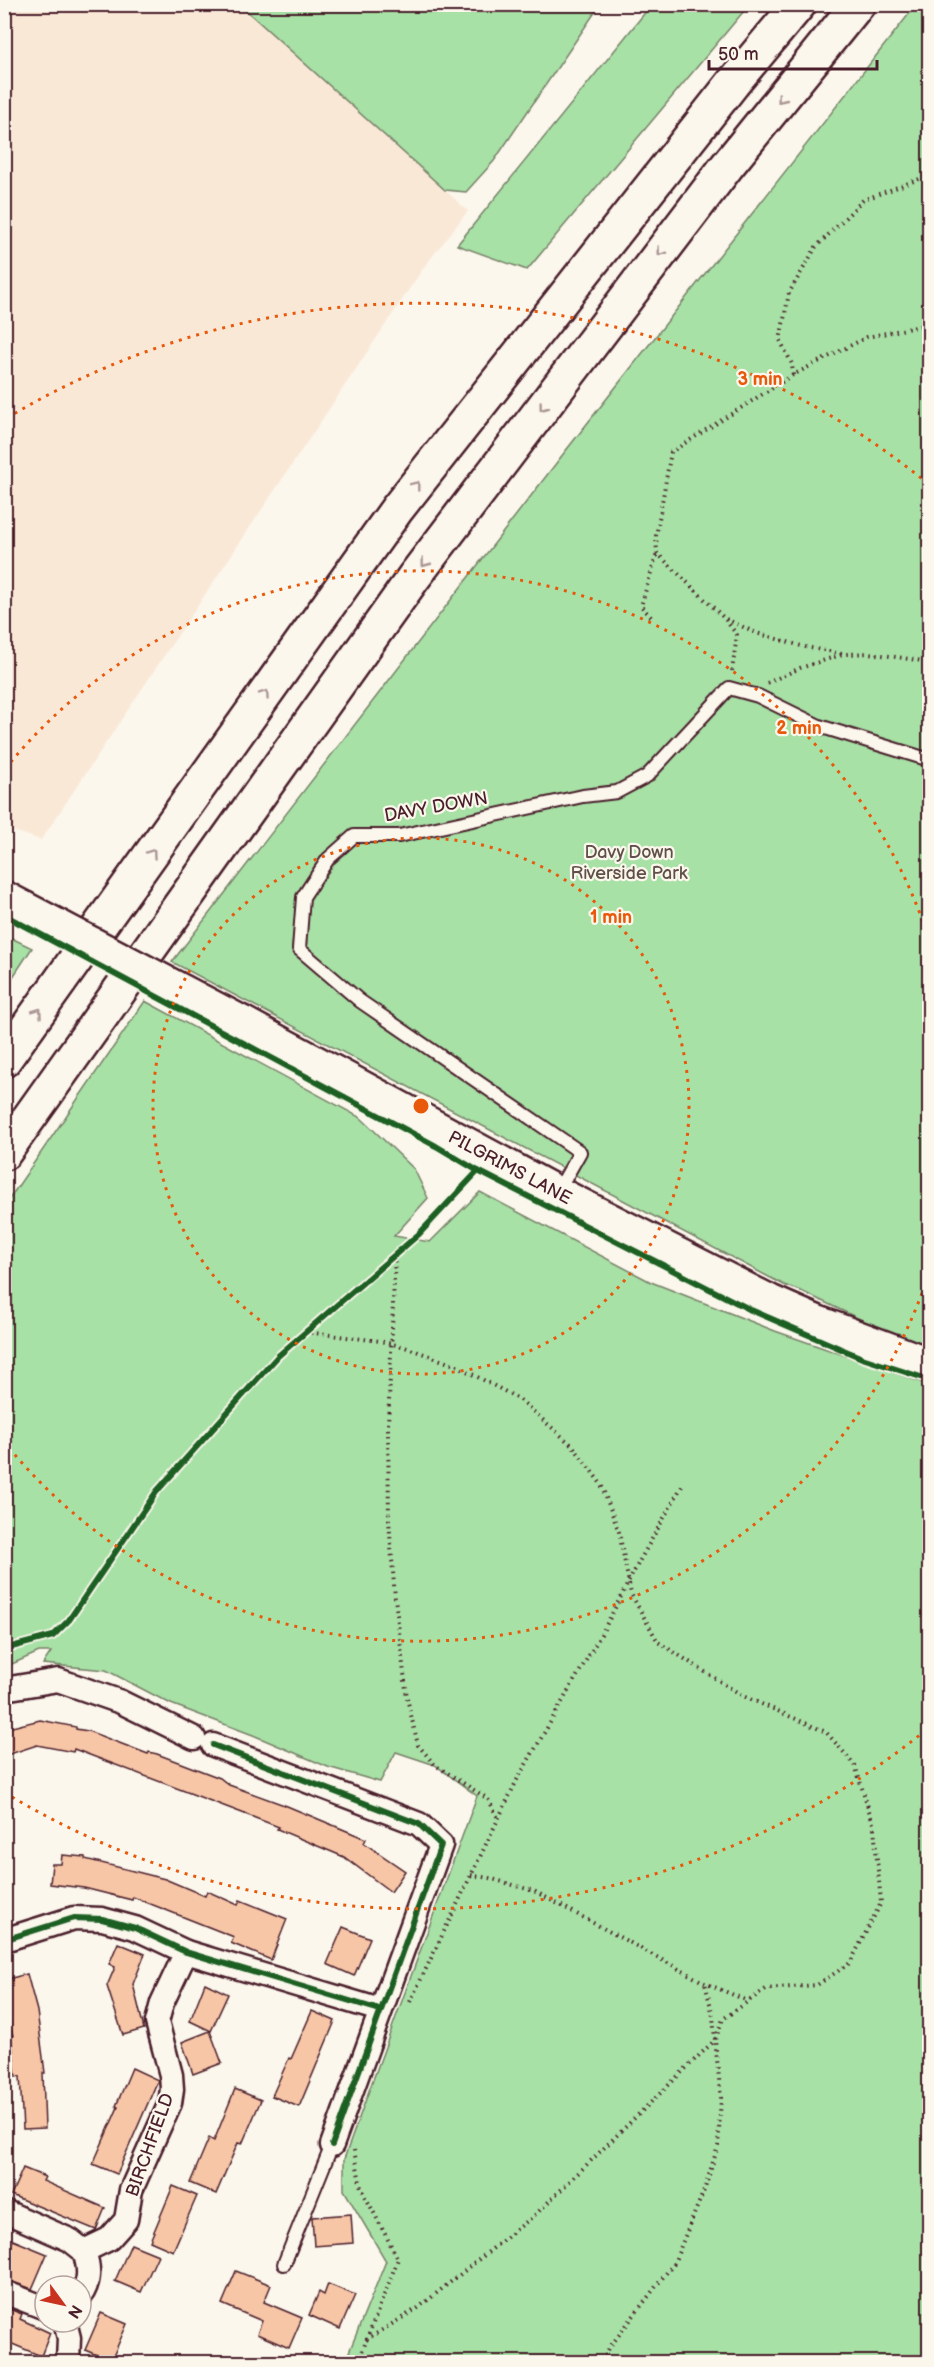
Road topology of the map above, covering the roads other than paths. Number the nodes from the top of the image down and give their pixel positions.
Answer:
1 (799, 4) edge
2 (858, 4) edge
3 (930, 760) edge
4 (14, 903) edge
5 (4, 1060) edge
6 (4, 1153) edge
7 (556, 1193) junction
8 (930, 1365) edge
9 (4, 1689) edge
10 (4, 1940) edge
11 (186, 1953) junction
12 (380, 2010) junction
13 (343, 2147) joint
14 (4, 2211) edge
15 (84, 2251) junction
16 (284, 2264) dead end
17 (89, 2274) edge
18 (4, 2292) edge
19 (33, 2303) edge
20 (68, 2334) edge
21 (68, 2362) edge

5 -> 1 main road
2 -> 6 main road
3 - 7 lane, DAVY DOWN
4 - 7 main road, PILGRIMS LANE, bridge
7 - 8 main road, PILGRIMS LANE
9 - 12 street
10 - 11 street
11 - 12 street
11 - 15 street, BIRCHFIELD
12 - 13 street
13 - 16 lane
14 - 15 street
15 - 17 street
18 - 19 street
20 - 21 street

